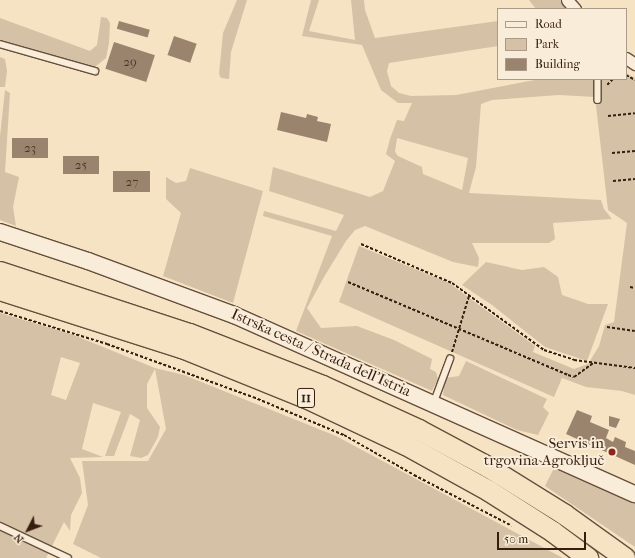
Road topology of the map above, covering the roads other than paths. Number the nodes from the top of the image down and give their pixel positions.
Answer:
1 (567, 0) edge
2 (574, 8) edge
3 (0, 44) edge
4 (95, 72) dead end
5 (598, 80) edge
6 (598, 100) dead end
7 (0, 232) edge
8 (0, 272) edge
9 (0, 290) edge
10 (450, 359) road end
11 (434, 402) junction
12 (635, 494) edge
13 (0, 526) edge
14 (68, 558) edge
15 (588, 558) edge
16 (625, 558) edge

1 - 2 street
3 - 4 lane
5 - 6 lane
7 - 11 street, Istrska cesta / Strada dell'Istria
8 - 16 highway, 11
9 - 15 highway, 11
10 - 11 lane
11 - 12 street, Istrska cesta / Strada dell'Istria
13 - 14 lane

